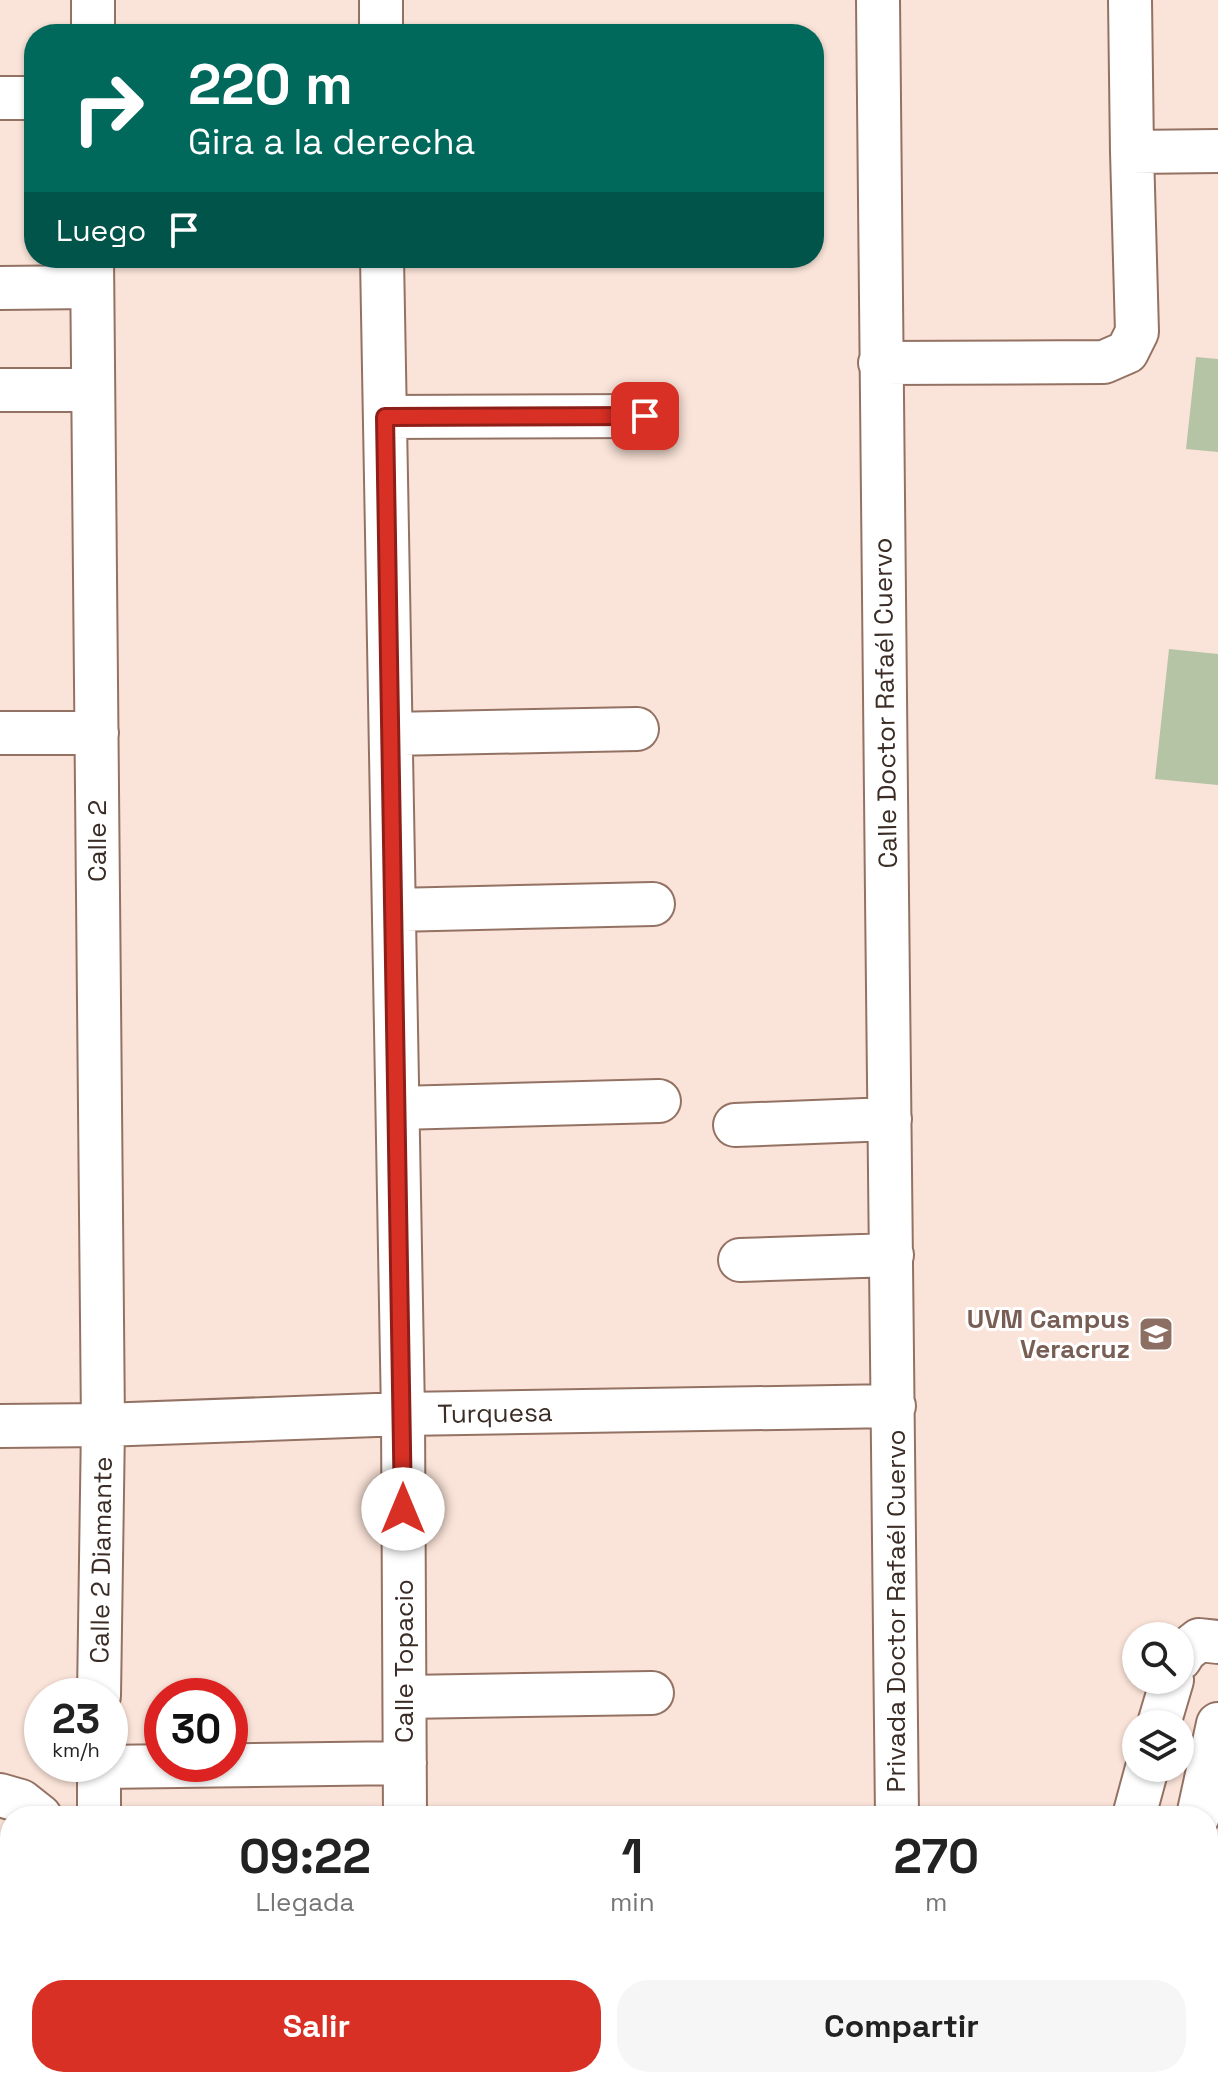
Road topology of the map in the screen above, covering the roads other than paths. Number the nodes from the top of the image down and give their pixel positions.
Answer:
1 (93, 0) edge
2 (381, 0) edge
3 (878, 0) edge
4 (1130, 0) edge
5 (93, 24) edge
6 (381, 24) edge
7 (0, 98) edge
8 (24, 98) edge
9 (1218, 151) edge
10 (1132, 152) junction
11 (382, 268) edge
12 (92, 272) edge
13 (0, 288) edge
14 (880, 363) junction
15 (0, 390) edge
16 (93, 390) junction
17 (645, 416) dead end
18 (385, 417) junction
19 (637, 729) dead end
20 (0, 733) edge
21 (97, 733) junction
22 (391, 734) junction
23 (653, 904) dead end
24 (394, 910) junction
25 (659, 1101) dead end
26 (398, 1108) junction
27 (890, 1119) junction
28 (735, 1125) dead end
29 (892, 1255) junction
30 (740, 1260) dead end
31 (894, 1406) junction
32 (403, 1414) junction
33 (103, 1425) junction
34 (0, 1426) edge
35 (1218, 1642) edge
36 (1194, 1644) edge
37 (99, 1678) edge
38 (652, 1693) dead end
39 (1218, 1724) edge
40 (405, 1733) junction
41 (248, 1739) edge
42 (128, 1756) edge
43 (101, 1782) edge
44 (1143, 1782) edge
45 (0, 1795) edge
46 (27, 1806) edge
47 (100, 1806) edge
48 (405, 1806) edge
49 (897, 1806) edge
50 (1137, 1806) edge
51 (1200, 1806) edge

1 - 5 street
2 - 6 street
3 - 14 street, Calle Doctor Rafaél Cuervo
4 - 10 street
7 - 8 street
9 - 10 street
10 - 14 street
11 - 18 street, Calle Topacio
12 - 13 street
12 - 16 street, Calle 2
14 - 27 street, Calle Doctor Rafaél Cuervo
15 - 16 street
16 - 21 street, Calle 2
17 - 18 street
18 - 22 street, Calle Topacio
19 - 22 street
20 - 21 street
21 - 33 street, Calle 2
22 - 24 street, Calle Topacio
23 - 24 street
24 - 26 street, Calle Topacio
25 - 26 street
26 - 32 street, Calle Topacio
27 - 28 street
27 - 29 street, Calle Doctor Rafaél Cuervo
29 - 30 street
29 - 31 street, Calle Doctor Rafaél Cuervo
31 - 32 street, Turquesa
31 - 49 street, Privada Doctor Rafaél Cuervo
32 - 33 street, Turquesa
32 - 40 street, Calle Topacio
33 - 34 street, Turquesa
33 - 37 street, Calle 2 Diamante
35 - 36 street
38 - 40 street
39 - 51 street
40 - 41 street
40 - 42 street
40 - 48 street, Calle Topacio
43 - 47 street
44 - 50 street
45 - 46 street

